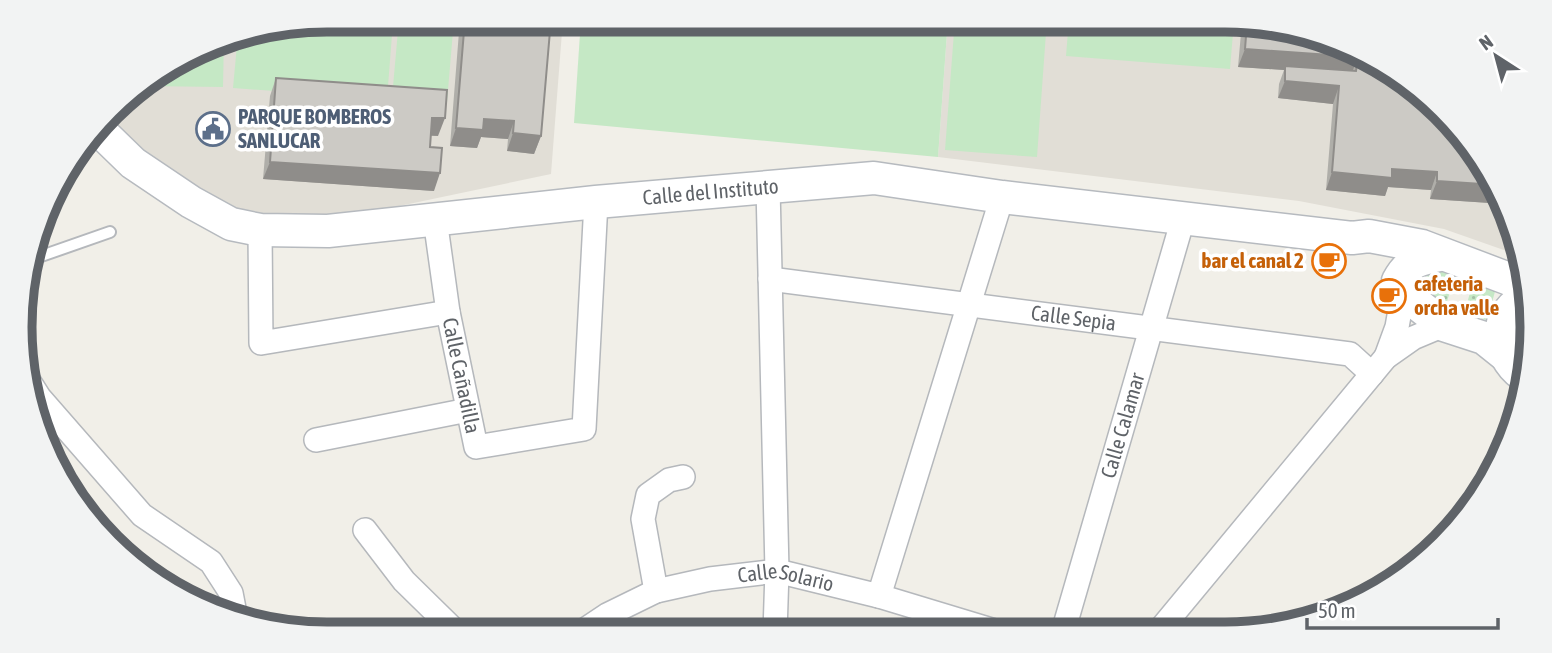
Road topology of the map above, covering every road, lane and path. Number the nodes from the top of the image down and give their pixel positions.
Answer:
1 (103, 134) edge
2 (768, 187) junction
3 (1002, 197) junction
4 (596, 202) junction
5 (435, 219) junction
6 (1183, 219) junction
7 (260, 230) junction
8 (110, 232) dead end
9 (1352, 237) junction
10 (1439, 255) junction
11 (40, 256) edge
12 (770, 279) junction
13 (1517, 285) edge
14 (1400, 287) junction
15 (1520, 303) edge
16 (969, 304) junction
17 (448, 312) junction
18 (1444, 325) junction
19 (1151, 329) junction
20 (1513, 364) edge
21 (1379, 365) junction
22 (41, 399) edge
23 (468, 410) junction
24 (316, 440) dead end
25 (682, 477) dead end
26 (365, 530) dead end
27 (777, 571) junction
28 (656, 591) junction
29 (879, 596) junction
30 (234, 606) edge
31 (446, 622) edge
32 (596, 622) edge
33 (775, 622) edge
34 (965, 622) edge
35 (1066, 622) edge
36 (1166, 622) edge

1 - 7 street, Calle del Instituto
2 - 3 street, Calle del Instituto
2 - 4 street, Calle del Instituto
2 - 12 street
3 - 6 street, Calle del Instituto
3 - 16 street
4 - 5 street, Calle del Instituto
4 - 23 street, Calle Cañadilla
5 - 7 street, Calle del Instituto
5 - 17 street, Calle Cañadilla
6 - 9 street, Calle del Instituto
6 - 19 street, Calle Calamar
7 - 17 street
8 - 11 lane
9 - 10 street, Calle del Instituto
9 - 14 street
10 - 13 street, Calle del Instituto
10 - 14 street
12 - 16 street, Calle Sepia
12 - 27 street
14 - 18 street
14 - 21 street
15 - 20 street
16 - 19 street, Calle Sepia
16 - 29 street
17 - 23 street, Calle Cañadilla
18 - 20 street
18 - 21 street
19 - 21 street, Calle Sepia
19 - 35 street, Calle Calamar
21 - 36 street
22 - 30 street
23 - 24 street
25 - 28 street
26 - 31 street
27 - 28 street, Calle Solario
27 - 29 street, Calle Solario
27 - 33 street
28 - 32 street, Calle Solario
29 - 34 street, Calle Solario

